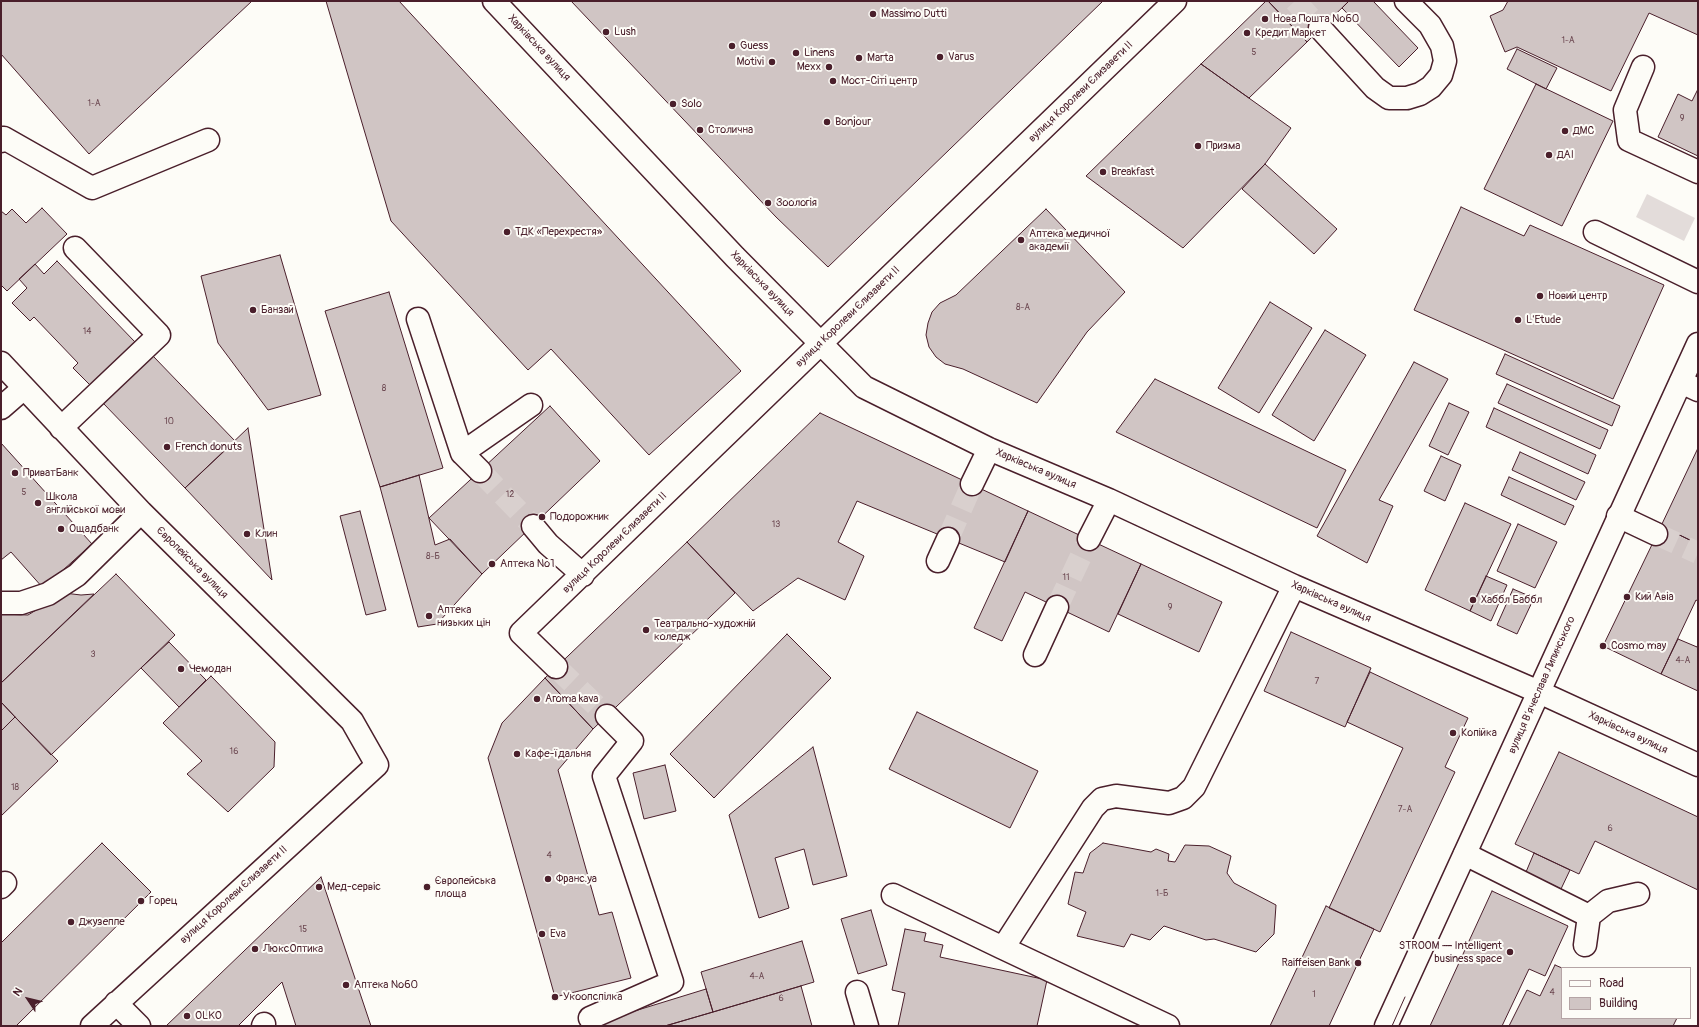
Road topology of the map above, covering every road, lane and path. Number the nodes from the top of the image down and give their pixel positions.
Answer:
1 (494, 1) edge
2 (1175, 1) edge
3 (1406, 1) edge
4 (1320, 28) tunnel mouth
5 (1643, 67) dead end
6 (208, 140) dead end
7 (1, 141) edge
8 (1698, 172) edge
9 (1595, 232) dead end
10 (75, 248) dead end
11 (1698, 282) edge
12 (418, 319) dead end
13 (820, 344) junction
14 (1698, 344) edge
15 (1, 363) edge
16 (1689, 386) edge
17 (24, 388) junction
18 (531, 405) dead end
19 (1, 408) edge
20 (61, 428) junction
21 (989, 449) junction
22 (462, 453) junction
23 (480, 471) tunnel mouth
24 (972, 484) tunnel mouth
25 (1109, 500) junction
26 (141, 512) junction
27 (1618, 516) junction
28 (533, 526) tunnel mouth
29 (1656, 534) tunnel mouth
30 (948, 539) tunnel mouth
31 (1089, 539) tunnel mouth
32 (938, 561) dead end
33 (583, 575) junction
34 (1294, 586) junction
35 (1, 603) edge
36 (1057, 607) tunnel mouth
37 (1035, 655) dead end
38 (556, 667) tunnel mouth
39 (1539, 692) junction
40 (607, 716) tunnel mouth
41 (377, 765) joint
42 (1698, 765) edge
43 (1466, 854) junction
44 (1638, 894) dead end
45 (894, 895) dead end
46 (1589, 916) junction
47 (1585, 945) dead end
48 (1003, 948) junction
49 (857, 992) dead end
50 (116, 1003) junction
51 (590, 1018) dead end
52 (92, 1026) edge
53 (139, 1026) edge
54 (866, 1026) edge
55 (1168, 1026) edge
56 (1386, 1026) edge

1 - 13 street, Харківська вулиця
2 - 13 street, вулиця Королеви Єлизавети ІІ
3 - 4 street
5 - 8 street
6 - 7 street
9 - 11 street
10 - 20 street
12 - 22 street
13 - 21 street, Харківська вулиця
13 - 33 street, вулиця Королеви Єлизавети ІІ
14 - 16 street, вулиця Вʼячеслава Липинського
15 - 17 street, Європейська вулиця
16 - 27 street, вулиця Вʼячеслава Липинського
17 - 19 street
17 - 20 street, Європейська вулиця
18 - 22 street
20 - 26 street, Європейська вулиця
21 - 24 street
21 - 25 street, Харківська вулиця
22 - 23 street
25 - 31 street
25 - 34 street, Харківська вулиця
26 - 35 street
26 - 41 street, Європейська вулиця
27 - 29 street
27 - 39 street, вулиця Вʼячеслава Липинського
28 - 33 street
30 - 32 street
33 - 38 street, вулиця Королеви Єлизавети ІІ
34 - 39 street, Харківська вулиця
34 - 48 street
36 - 37 street
39 - 42 street, Харківська вулиця
39 - 43 street, вулиця Вʼячеслава Липинського
40 - 51 street
41 - 50 street, вулиця Королеви Єлизавети ІІ
43 - 46 street
43 - 56 street, вулиця Вʼячеслава Липинського
44 - 46 street
45 - 48 street
46 - 47 street
48 - 55 street
49 - 54 street
50 - 52 street, вулиця Королеви Єлизавети ІІ
50 - 53 street

